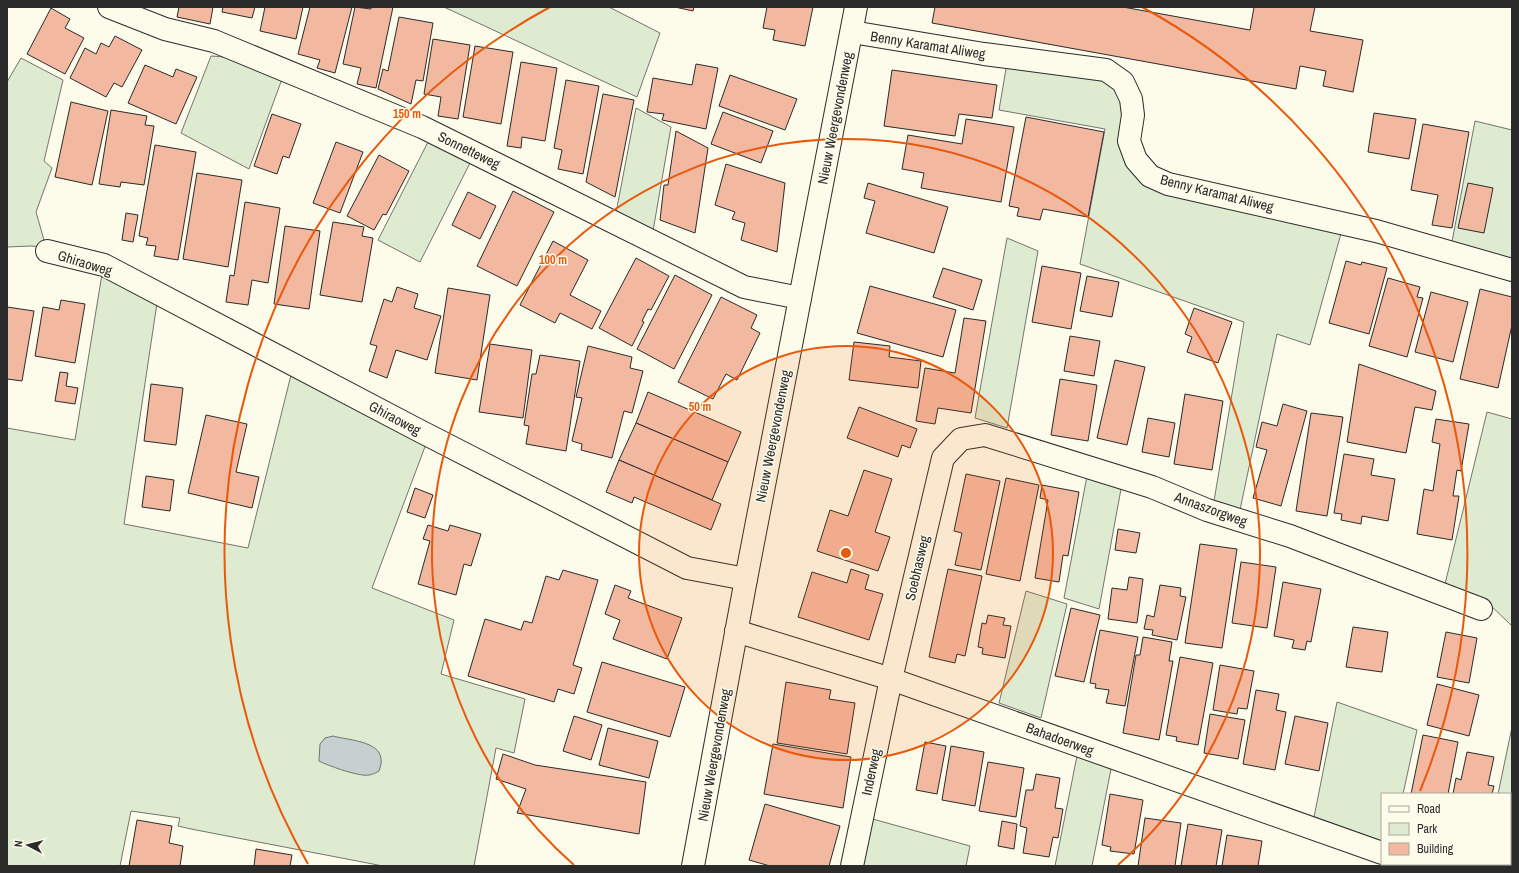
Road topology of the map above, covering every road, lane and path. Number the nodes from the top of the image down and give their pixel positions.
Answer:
1 (109, 7) edge
2 (856, 7) edge
3 (852, 32) junction
4 (47, 251) dead end
5 (1512, 270) edge
6 (800, 298) junction
7 (943, 458) joint
8 (746, 579) junction
9 (1481, 609) dead end
10 (736, 631) junction
11 (891, 679) junction
12 (1381, 853) edge
13 (693, 866) edge
14 (852, 866) edge

1 - 6 street, Sonnetteweg
2 - 3 street, Nieuw Weergevondenweg
3 - 5 street, Benny Karamat Aliweg
3 - 6 street, Nieuw Weergevondenweg
4 - 8 street, Ghiraoweg
6 - 8 street, Nieuw Weergevondenweg
7 - 9 street, Annaszorgweg
7 - 11 street, Soebhasweg
8 - 10 street, Nieuw Weergevondenweg
10 - 11 street, Bahadoerweg
10 - 13 street, Nieuw Weergevondenweg
11 - 12 street, Bahadoerweg
11 - 14 street, Inderweg

